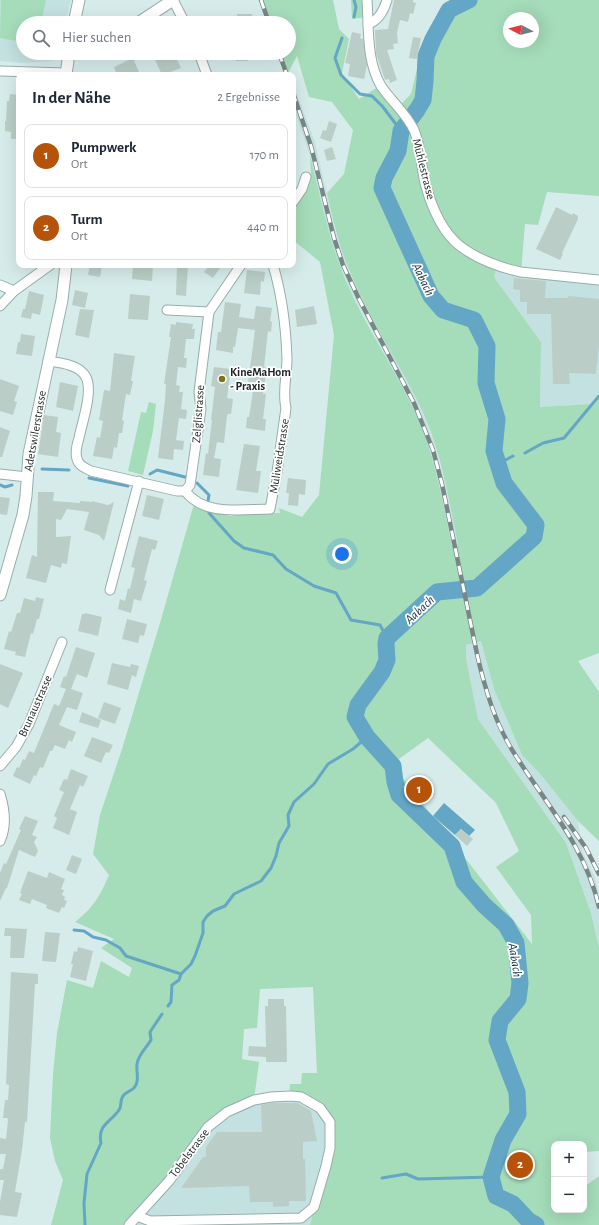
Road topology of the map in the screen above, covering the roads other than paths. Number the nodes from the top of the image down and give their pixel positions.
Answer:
1 (79, 0) edge
2 (173, 0) edge
3 (367, 0) edge
4 (387, 0) edge
5 (76, 16) edge
6 (149, 16) edge
7 (181, 16) edge
8 (368, 24) junction
9 (68, 60) edge
10 (202, 60) edge
11 (0, 71) edge
12 (22, 72) edge
13 (66, 72) edge
14 (206, 72) edge
15 (306, 177) dead end
16 (296, 198) edge
17 (46, 268) edge
18 (66, 268) edge
19 (239, 268) edge
20 (274, 268) edge
21 (599, 280) edge
22 (0, 285) edge
23 (14, 291) junction
24 (0, 306) edge
25 (168, 310) dead end
26 (209, 312) junction
27 (48, 361) junction
28 (0, 474) edge
29 (27, 477) junction
30 (139, 481) junction
31 (185, 491) junction
32 (110, 590) dead end
33 (0, 595) edge
34 (62, 642) dead end
35 (0, 766) edge
36 (0, 794) edge
37 (0, 841) edge
38 (137, 1216) junction
39 (129, 1225) edge

1 - 5 street
2 - 6 street
2 - 7 street
3 - 8 street, Mühlestrasse
4 - 8 street
8 - 21 street, Mühlestrasse
9 - 13 street
10 - 14 street
11 - 12 street
15 - 16 street
17 - 23 street
18 - 27 street, Adetswilerstrasse
19 - 26 street, Zelglistrasse
20 - 31 street, Müliweidstrasse
22 - 23 street
23 - 24 street
25 - 26 street
26 - 31 street, Zelglistrasse
27 - 29 street, Adetswilerstrasse
27 - 30 street
28 - 29 street
29 - 33 street, Adetswilerstrasse
30 - 31 street
30 - 32 street
34 - 35 street, Brunaustrasse
36 - 37 street
38 - 38 street, Tobelstrasse
38 - 39 street, Tobelstrasse

